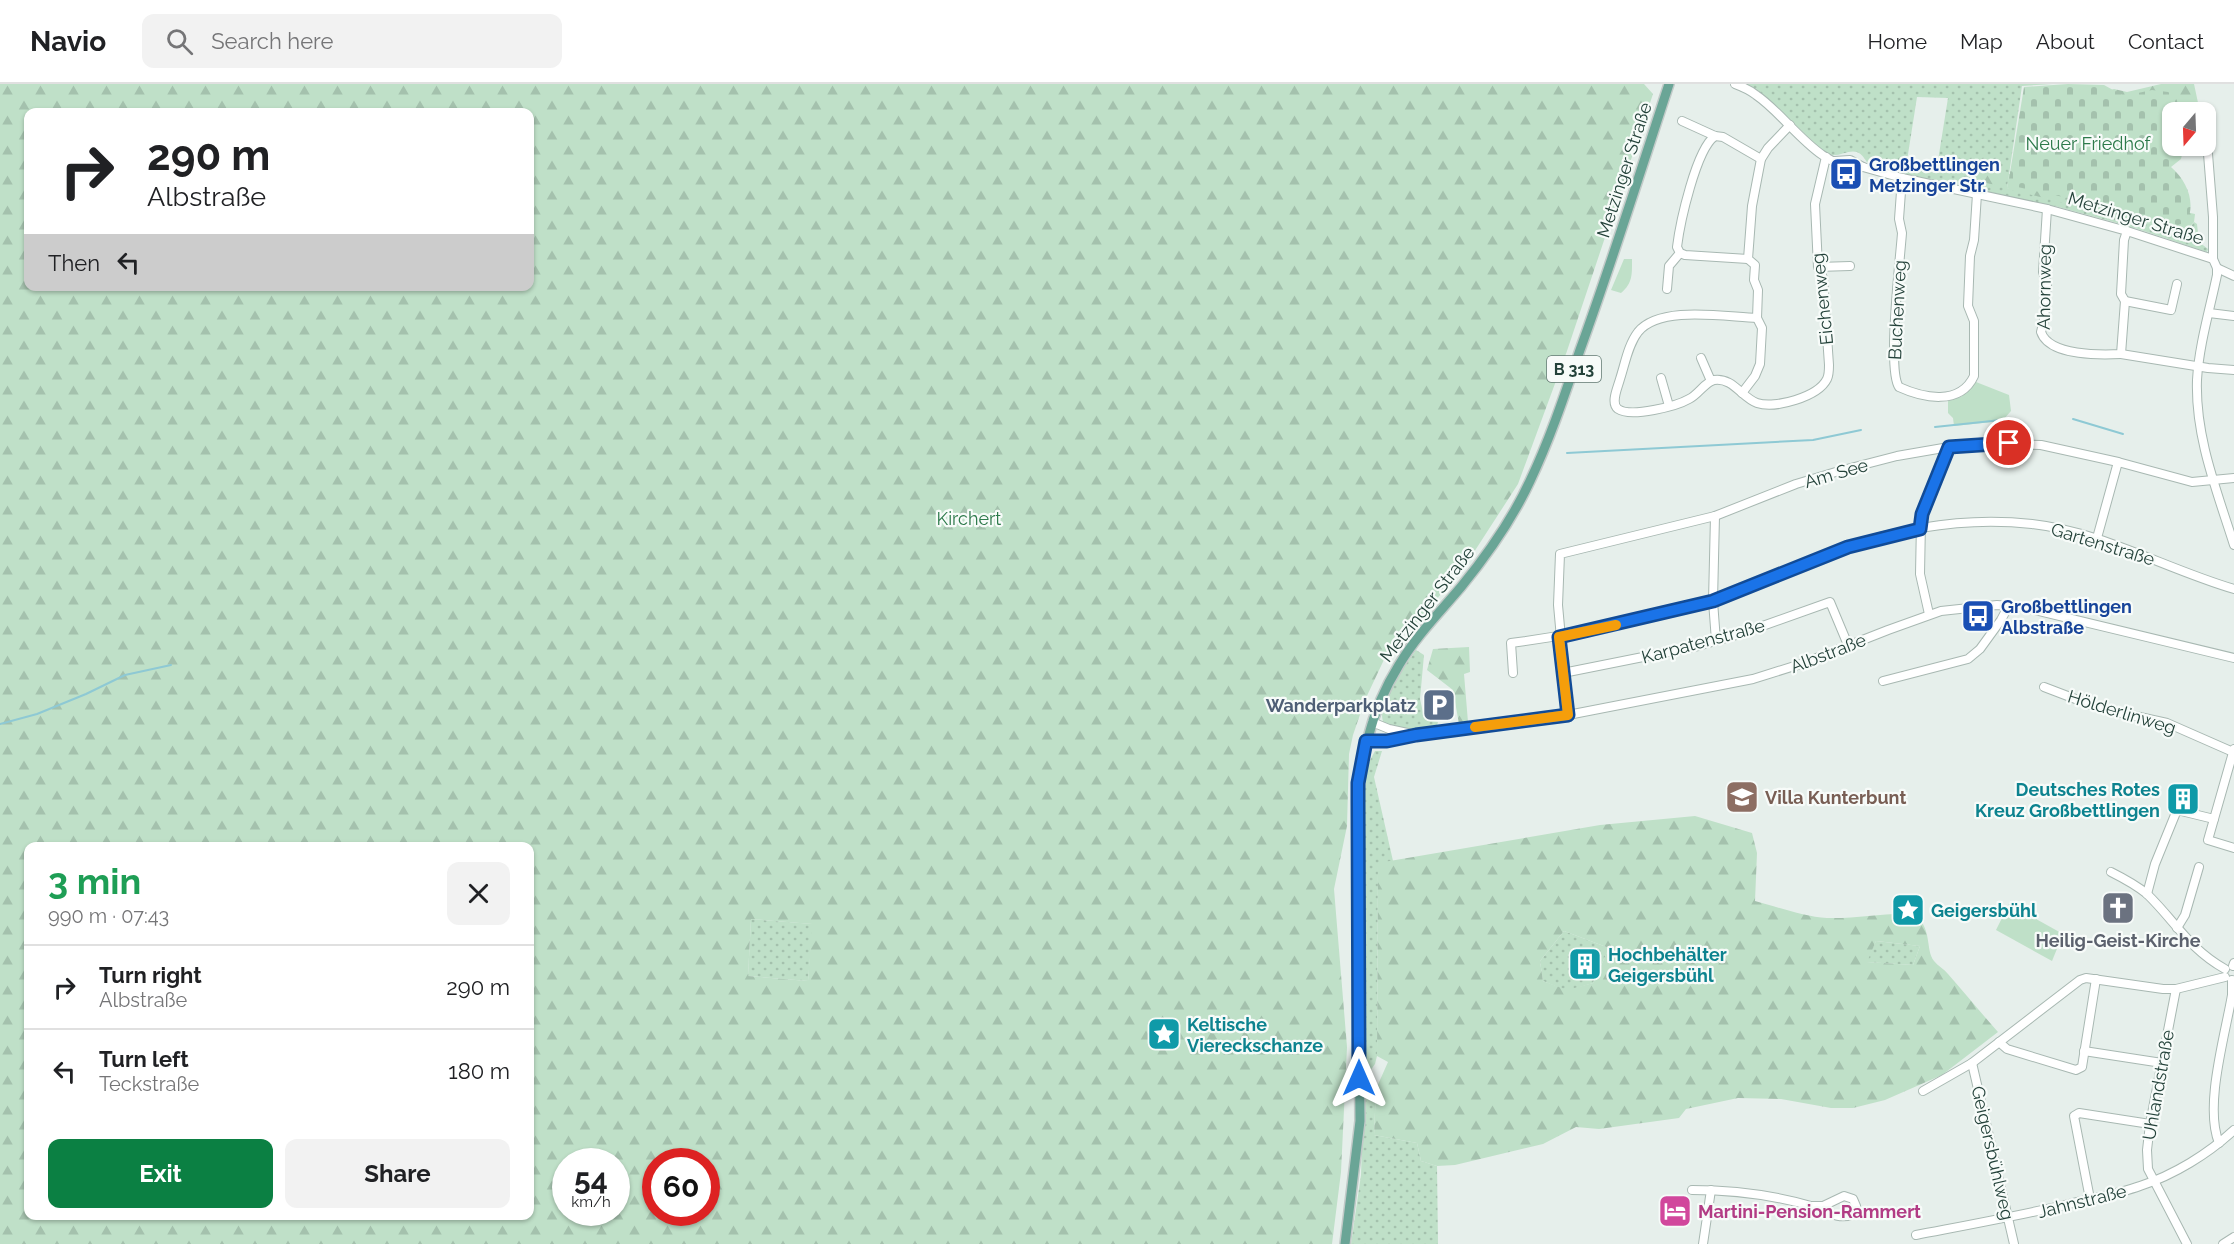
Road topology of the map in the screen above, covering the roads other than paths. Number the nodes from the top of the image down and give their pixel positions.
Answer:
1 (1669, 84) edge
2 (1735, 84) edge
3 (1683, 121) dead end
4 (1790, 125) junction
5 (1715, 136) junction
6 (2208, 156) edge
7 (1826, 157) junction
8 (1761, 159) junction
9 (1902, 177) junction
10 (1977, 194) junction
11 (2047, 209) junction
12 (2127, 231) junction
13 (1680, 253) junction
14 (1748, 259) junction
15 (2213, 259) junction
16 (1850, 266) dead end
17 (1818, 267) junction
18 (2217, 268) junction
19 (2234, 276) edge
20 (2177, 284) dead end
21 (1667, 289) dead end
22 (2125, 301) junction
23 (2209, 313) junction
24 (2234, 316) edge
25 (1757, 318) junction
26 (2121, 354) junction
27 (1701, 358) dead end
28 (2199, 366) junction
29 (2234, 370) edge
30 (1662, 378) dead end
31 (1711, 381) junction
32 (1742, 393) junction
33 (1669, 406) junction
34 (1949, 447) junction
35 (2118, 462) junction
36 (2234, 478) edge
37 (2213, 481) junction
38 (1715, 516) junction
39 (1920, 529) junction
40 (2097, 538) junction
41 (2234, 545) edge
42 (2234, 589) edge
43 (1713, 601) junction
44 (2009, 605) junction
45 (1929, 614) junction
46 (1559, 637) junction
47 (1716, 641) junction
48 (1848, 645) junction
49 (2234, 658) edge
50 (1513, 673) dead end
51 (1563, 673) junction
52 (1883, 681) dead end
53 (2044, 687) dead end
54 (1568, 715) junction
55 (1372, 722) junction
56 (1416, 735) junction
57 (1366, 741) junction
58 (2234, 750) edge
59 (2214, 819) junction
60 (2234, 848) edge
61 (2199, 867) dead end
62 (2111, 872) dead end
63 (2146, 894) junction
64 (2177, 928) junction
65 (2231, 972) edge
66 (2096, 979) junction
67 (2176, 989) junction
68 (1999, 1042) junction
69 (2084, 1051) junction
70 (1972, 1063) junction
71 (2162, 1063) junction
72 (1923, 1091) dead end
73 (2150, 1124) junction
74 (2234, 1130) edge
75 (2219, 1143) junction
76 (2154, 1181) junction
77 (1692, 1190) dead end
78 (1711, 1190) junction
79 (2090, 1199) junction
80 (1812, 1206) junction
81 (2007, 1219) junction
82 (1916, 1234) dead end
83 (2234, 1237) edge
84 (1346, 1244) edge
85 (1703, 1244) edge
86 (2014, 1244) edge
87 (2187, 1244) edge
88 (2223, 1244) edge

1 - 55 main road, Metzinger Straße / B 313
2 - 4 street, Metzinger Straße
3 - 5 street
4 - 7 street, Metzinger Straße
4 - 8 street
5 - 8 street
5 - 13 street
6 - 15 street
7 - 9 street, Metzinger Straße
7 - 17 street, Eichenweg
8 - 14 street
9 - 10 street, Metzinger Straße
9 - 10 street, Buchenweg
10 - 11 street, Metzinger Straße
11 - 12 street, Metzinger Straße
11 - 26 street, Ahornweg
12 - 15 street, Metzinger Straße
12 - 22 street
13 - 14 street
13 - 21 street
14 - 25 street
15 - 18 street, Metzinger Straße
16 - 17 street
17 - 32 street, Eichenweg
18 - 19 street
18 - 23 street
20 - 22 street
22 - 26 street
23 - 24 street
23 - 28 street
25 - 32 street
25 - 33 street
26 - 28 street
27 - 31 street
28 - 29 street
28 - 37 street
30 - 33 street
31 - 32 street
31 - 33 street
34 - 35 street, Am See
34 - 38 street, Am See
34 - 39 street
35 - 37 street, Am See
35 - 40 street
36 - 37 street, Am See
37 - 41 street
38 - 43 street
38 - 46 street, Am See
39 - 40 street, Gartenstraße
39 - 43 street, Gartenstraße
39 - 45 street
40 - 42 street, Gartenstraße
43 - 46 street, Gartenstraße
43 - 47 street
44 - 45 street, Albstraße
44 - 49 street, Albstraße
44 - 52 street
45 - 48 street, Albstraße
46 - 50 street, Gartenstraße
46 - 51 street
47 - 48 street, Karpatenstraße
47 - 51 street, Karpatenstraße
48 - 54 street, Albstraße
51 - 54 street
53 - 58 street, Hölderlinweg
54 - 56 street, Albstraße
55 - 56 street, Albstraße
55 - 57 main road, Metzinger Straße / B 313
56 - 57 street, Albstraße
57 - 84 main road, Metzinger Straße / B 313
58 - 59 street
59 - 60 street
59 - 63 street
61 - 64 street
62 - 63 street
63 - 64 street
64 - 65 street
65 - 67 street, Geigersbühlweg
65 - 75 street
66 - 67 street, Geigersbühlweg
66 - 68 street, Geigersbühlweg
66 - 69 street
67 - 71 street, Uhlandstraße
68 - 69 street
68 - 70 street, Geigersbühlweg
69 - 71 street
70 - 72 street, Geigersbühlweg
70 - 81 street, Geigersbühlweg
71 - 73 street, Uhlandstraße
73 - 76 street, Uhlandstraße
73 - 79 street
74 - 75 street, Jahnstraße
75 - 76 street, Jahnstraße
76 - 79 street, Jahnstraße
76 - 87 street, Uhlandstraße
77 - 78 street
78 - 80 street
78 - 85 street
79 - 81 street, Jahnstraße
80 - 80 street
81 - 82 street, Jahnstraße
81 - 86 street, Geigersbühlweg
83 - 88 street

